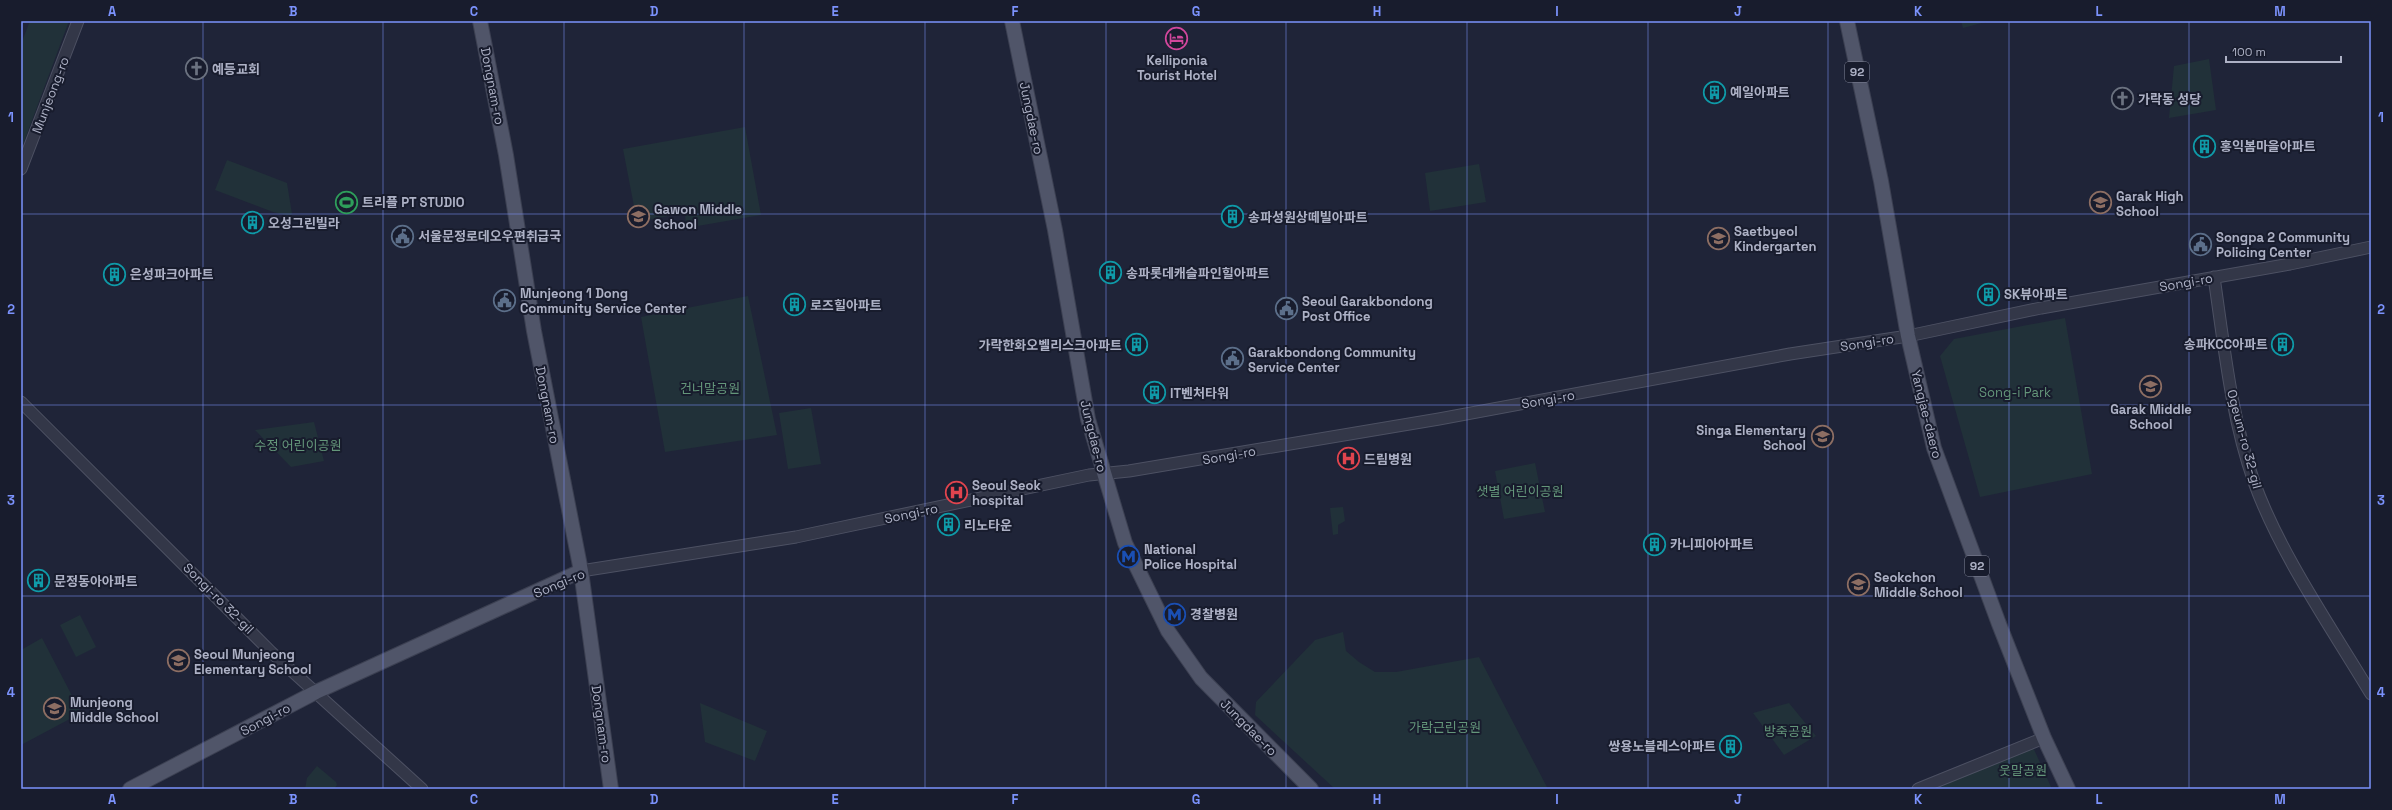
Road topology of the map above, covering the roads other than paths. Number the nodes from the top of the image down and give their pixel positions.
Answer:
1 (78, 21) edge
2 (480, 21) edge
3 (1012, 21) edge
4 (1846, 21) edge
5 (21, 169) edge
6 (2371, 247) edge
7 (2214, 277) junction
8 (1908, 336) junction
9 (21, 402) edge
10 (1103, 474) junction
11 (581, 571) junction
12 (316, 692) junction
13 (2371, 694) edge
14 (2044, 738) junction
15 (130, 789) edge
16 (422, 789) edge
17 (611, 789) edge
18 (1311, 789) edge
19 (1918, 789) edge
20 (2068, 789) edge

1 - 5 street, Munjeong-ro
2 - 11 main road, Dongnam-ro
3 - 10 main road, Jungdae-ro
4 - 8 main road, Yangjae-daero / 92
6 - 7 street, Songi-ro
7 - 8 street, Songi-ro
7 - 13 street, Ogeum-ro 32-gil
8 - 10 street, Songi-ro
8 - 14 main road, Yangjae-daero / 92
9 - 12 street, Songi-ro 32-gil
10 - 11 street, Songi-ro
10 - 18 main road, Jungdae-ro
11 - 12 main road, Songi-ro
11 - 17 main road, Dongnam-ro
12 - 15 main road, Songi-ro
12 - 16 street, Songi-ro 32-gil
14 - 19 street
14 - 20 main road, Yangjae-daero / 92

